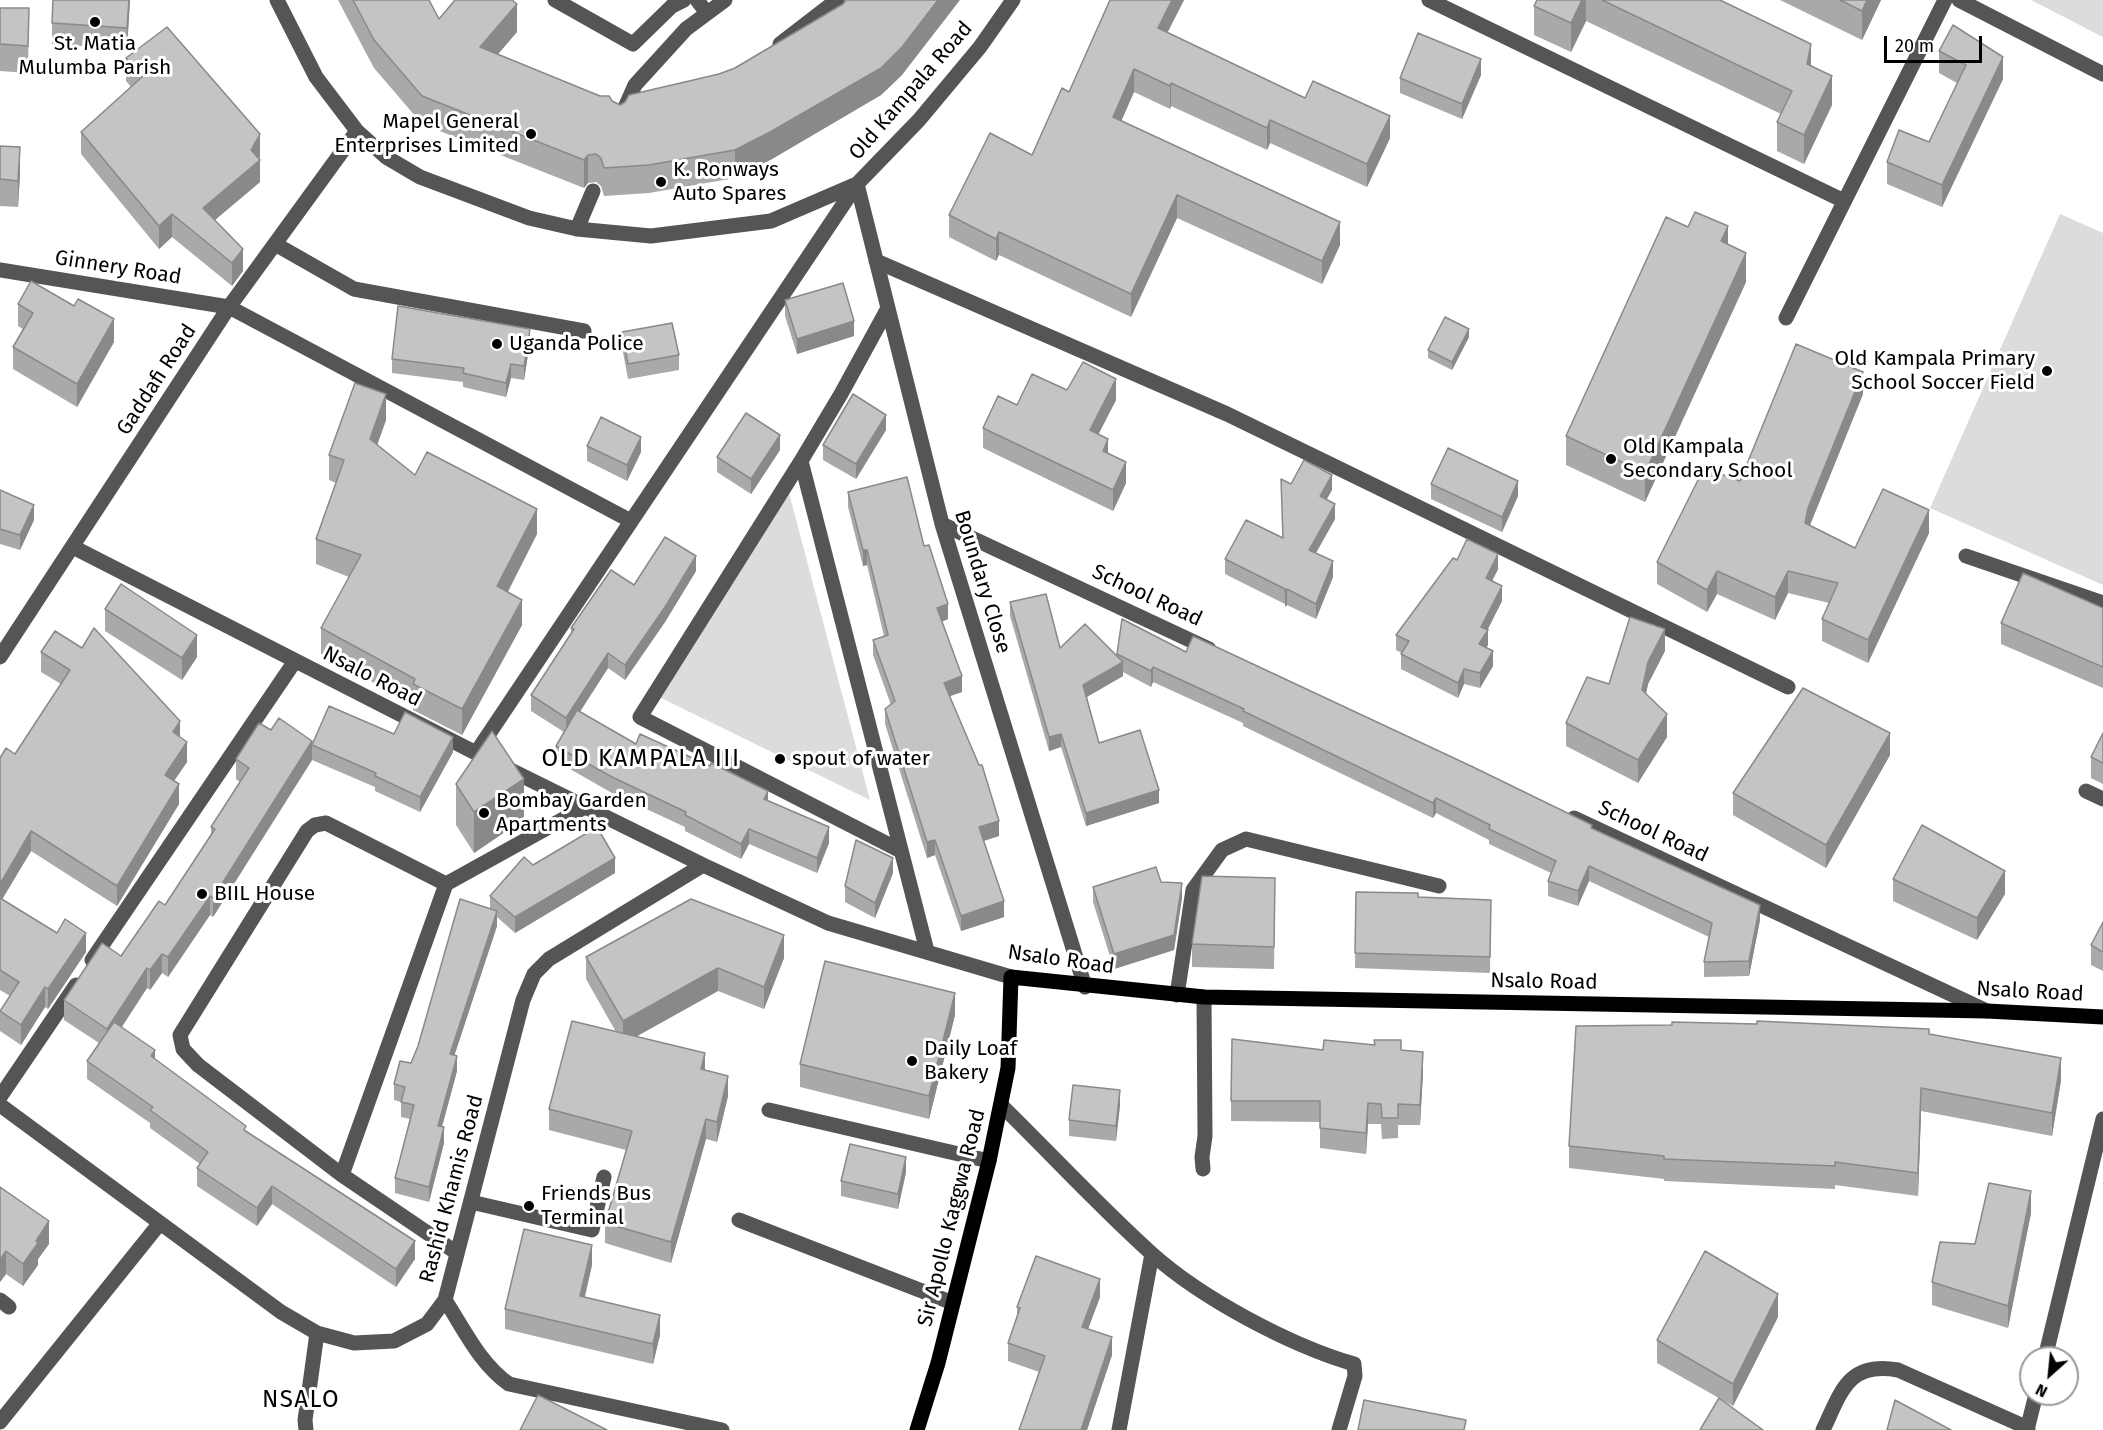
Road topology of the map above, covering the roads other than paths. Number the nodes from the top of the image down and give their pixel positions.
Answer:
1 (277, 0) edge
2 (555, 0) edge
3 (684, 0) edge
4 (697, 0) edge
5 (725, 0) edge
6 (837, 0) edge
7 (1013, 0) edge
8 (1430, 0) edge
9 (1945, 0) edge
10 (1959, 0) edge
11 (706, 13) junction
12 (765, 55) edge
13 (2103, 74) edge
14 (645, 106) edge
15 (357, 131) junction
16 (857, 184) junction
17 (593, 192) dead end
18 (1844, 201) junction
19 (577, 229) junction
20 (275, 244) junction
21 (876, 261) junction
22 (0, 270) edge
23 (229, 307) junction
24 (888, 308) junction
25 (1786, 318) dead end
26 (584, 331) dead end
27 (801, 461) junction
28 (631, 521) junction
29 (942, 524) junction
30 (72, 547) junction
31 (1966, 556) dead end
32 (2103, 603) edge
33 (1222, 655) edge
34 (0, 657) edge
35 (295, 661) junction
36 (1788, 687) dead end
37 (476, 753) junction
38 (2086, 791) dead end
39 (2103, 799) edge
40 (585, 807) junction
41 (1556, 810) edge
42 (901, 851) junction
43 (703, 865) junction
44 (446, 884) junction
45 (1439, 886) dead end
46 (927, 951) junction
47 (1011, 977) junction
48 (1085, 987) junction
49 (1177, 995) junction
50 (1204, 997) junction
51 (1987, 1011) junction
52 (2103, 1017) edge
53 (0, 1097) edge
54 (0, 1105) edge
55 (1001, 1105) junction
56 (769, 1110) dead end
57 (2103, 1119) edge
58 (989, 1161) junction
59 (1203, 1169) dead end
60 (342, 1175) junction
61 (604, 1177) dead end
62 (471, 1202) junction
63 (739, 1220) dead end
64 (160, 1223) junction
65 (457, 1253) junction
66 (1152, 1254) junction
67 (445, 1300) junction
68 (953, 1303) junction
69 (317, 1333) junction
70 (2048, 1346) edge
71 (2033, 1406) edge
72 (0, 1422) edge
73 (2027, 1429) edge
74 (306, 1430) edge
75 (722, 1430) edge
76 (917, 1430) edge
77 (1119, 1430) edge
78 (1339, 1430) edge
79 (1823, 1430) edge

1 - 15 street, Old Kampala Road
2 - 3 street
4 - 11 street
5 - 11 street
6 - 12 street
7 - 16 street, Old Kampala Road
8 - 18 street
9 - 18 street
10 - 13 street
11 - 14 street
15 - 19 street, Old Kampala Road
15 - 20 street, Gaddafi Road
16 - 19 street, Old Kampala Road
16 - 21 street, Boundary Close
16 - 28 street
17 - 19 street
18 - 25 street
20 - 23 street, Gaddafi Road
20 - 26 street
21 - 24 street, Boundary Close
21 - 36 street
22 - 23 street, Ginnery Road
23 - 28 street, Ginnery Road
23 - 30 street, Gaddafi Road
24 - 27 street
24 - 29 street, Boundary Close
27 - 42 street
27 - 42 street
28 - 37 street
29 - 33 street, School Road
29 - 48 street, Boundary Close
30 - 34 street, Gaddafi Road
30 - 35 street, Nsalo Road
31 - 32 street
35 - 37 street, Nsalo Road
35 - 53 street
37 - 40 street, Nsalo Road
38 - 39 street
40 - 43 street, Nsalo Road
40 - 44 street
41 - 51 street, School Road
42 - 46 street
43 - 46 street, Nsalo Road
43 - 62 street, Rashid Khamis Road
44 - 60 street
44 - 60 street
45 - 49 street
46 - 47 street, Nsalo Road
47 - 48 main road, Nsalo Road
47 - 55 main road, Sir Apollo Kaggwa Road
48 - 49 main road, Nsalo Road
49 - 50 main road, Nsalo Road
50 - 51 main road, Nsalo Road
50 - 59 street
51 - 52 main road, Nsalo Road
54 - 64 street, Rashid Khamis Road
55 - 58 main road, Sir Apollo Kaggwa Road
55 - 66 street
56 - 58 street
57 - 70 street
58 - 68 main road, Sir Apollo Kaggwa Road
60 - 65 street
61 - 62 street
62 - 65 street, Rashid Khamis Road
63 - 68 street
64 - 69 street, Rashid Khamis Road
64 - 72 street
65 - 67 street, Rashid Khamis Road
66 - 77 street
66 - 78 street
67 - 69 street, Rashid Khamis Road
67 - 75 street
68 - 76 main road, Sir Apollo Kaggwa Road
69 - 74 street
71 - 73 street
73 - 79 street

